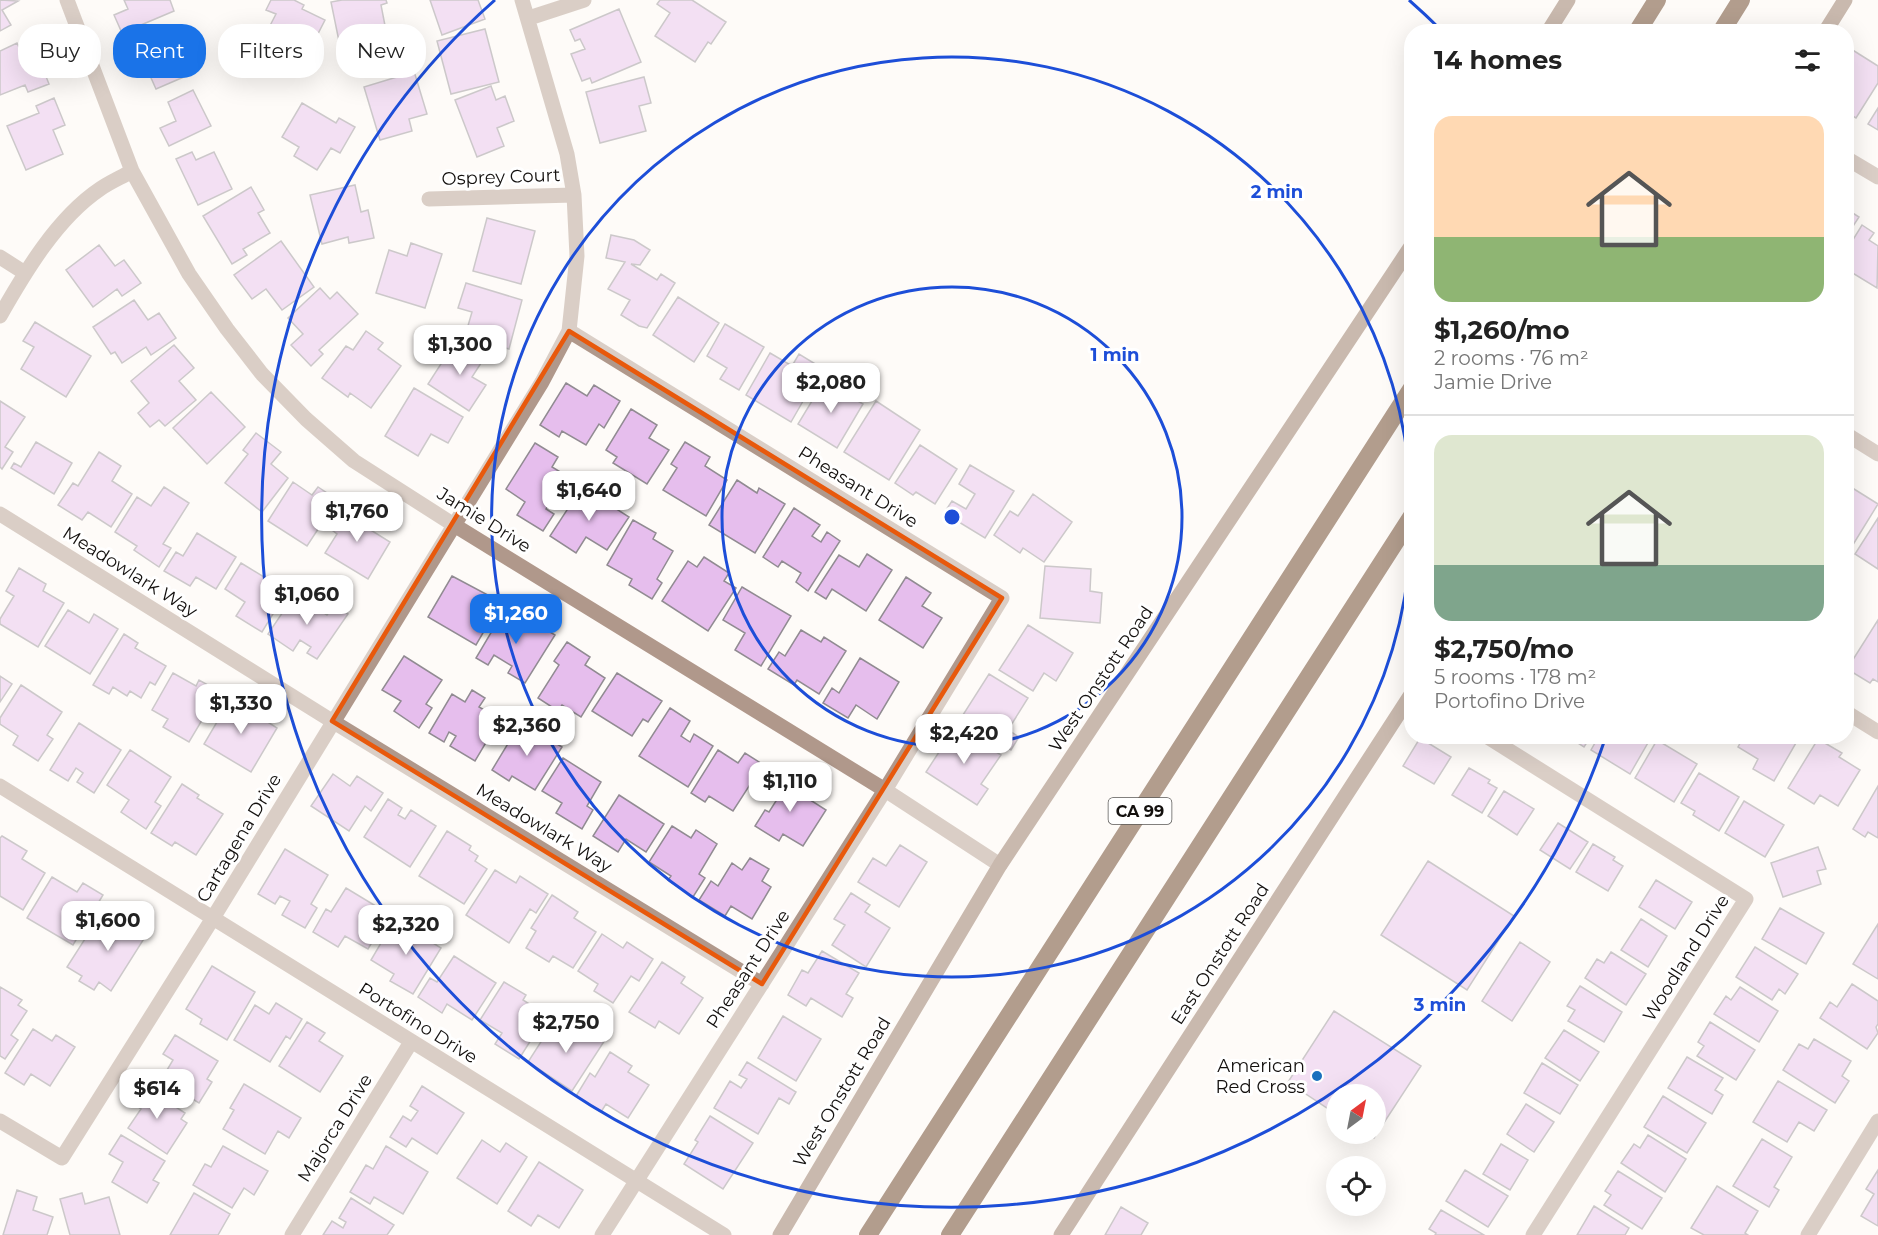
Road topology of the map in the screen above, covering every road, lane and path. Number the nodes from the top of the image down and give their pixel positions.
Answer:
1 (67, 0) edge
2 (522, 0) edge
3 (584, 0) edge
4 (1568, 0) edge
5 (1657, 0) edge
6 (1741, 0) edge
7 (1845, 0) edge
8 (529, 18) junction
9 (1553, 24) edge
10 (1642, 24) edge
11 (1726, 24) edge
12 (1831, 24) edge
13 (1854, 163) edge
14 (132, 171) junction
15 (1878, 177) edge
16 (574, 195) junction
17 (429, 199) dead end
18 (0, 257) edge
19 (1404, 257) edge
20 (25, 273) junction
21 (0, 316) edge
22 (568, 331) junction
23 (1404, 400) edge
24 (1854, 439) edge
25 (1878, 454) edge
26 (0, 514) edge
27 (454, 525) junction
28 (1404, 528) edge
29 (1404, 705) edge
30 (1854, 717) edge
31 (332, 722) junction
32 (1878, 732) edge
33 (1499, 744) edge
34 (0, 786) edge
35 (885, 790) junction
36 (1000, 865) junction
37 (213, 918) junction
38 (762, 984) junction
39 (411, 1042) junction
40 (0, 1120) edge
41 (1878, 1121) edge
42 (636, 1180) junction
43 (1810, 1234) edge
44 (292, 1235) edge
45 (602, 1235) edge
46 (724, 1235) edge
47 (780, 1235) edge
48 (868, 1235) edge
49 (950, 1235) edge
50 (1061, 1235) edge
51 (1533, 1235) edge

1 - 14 street, Jamie Drive
2 - 8 street, Cartagena Drive
3 - 8 street
4 - 9 street
5 - 10 highway
6 - 11 highway
7 - 12 street
8 - 16 street, Cartagena Drive
13 - 15 street
14 - 20 street
14 - 27 street, Jamie Drive
16 - 17 street, Osprey Court
16 - 22 street, Cartagena Drive
18 - 20 street
19 - 36 street, West Onstott Road
20 - 21 street
22 - 27 street, Cartagena Drive
22 - 35 street, Pheasant Drive
23 - 48 highway, CA 99
24 - 25 street
26 - 31 street, Meadowlark Way
27 - 31 street, Cartagena Drive
27 - 35 street, Jamie Drive
28 - 49 highway
29 - 50 street, East Onstott Road
30 - 32 street
31 - 37 street, Cartagena Drive
31 - 38 street, Meadowlark Way
33 - 51 street, Woodland Drive
34 - 37 street, Portofino Drive
35 - 36 street, Jamie Drive
35 - 38 street, Pheasant Drive
36 - 47 street, West Onstott Road
37 - 39 street, Portofino Drive
37 - 40 street, Cartagena Drive
38 - 42 street, Pheasant Drive
39 - 42 street, Portofino Drive
39 - 44 street, Majorca Drive
41 - 43 street
42 - 45 street, Pheasant Drive
42 - 46 street, Portofino Drive

